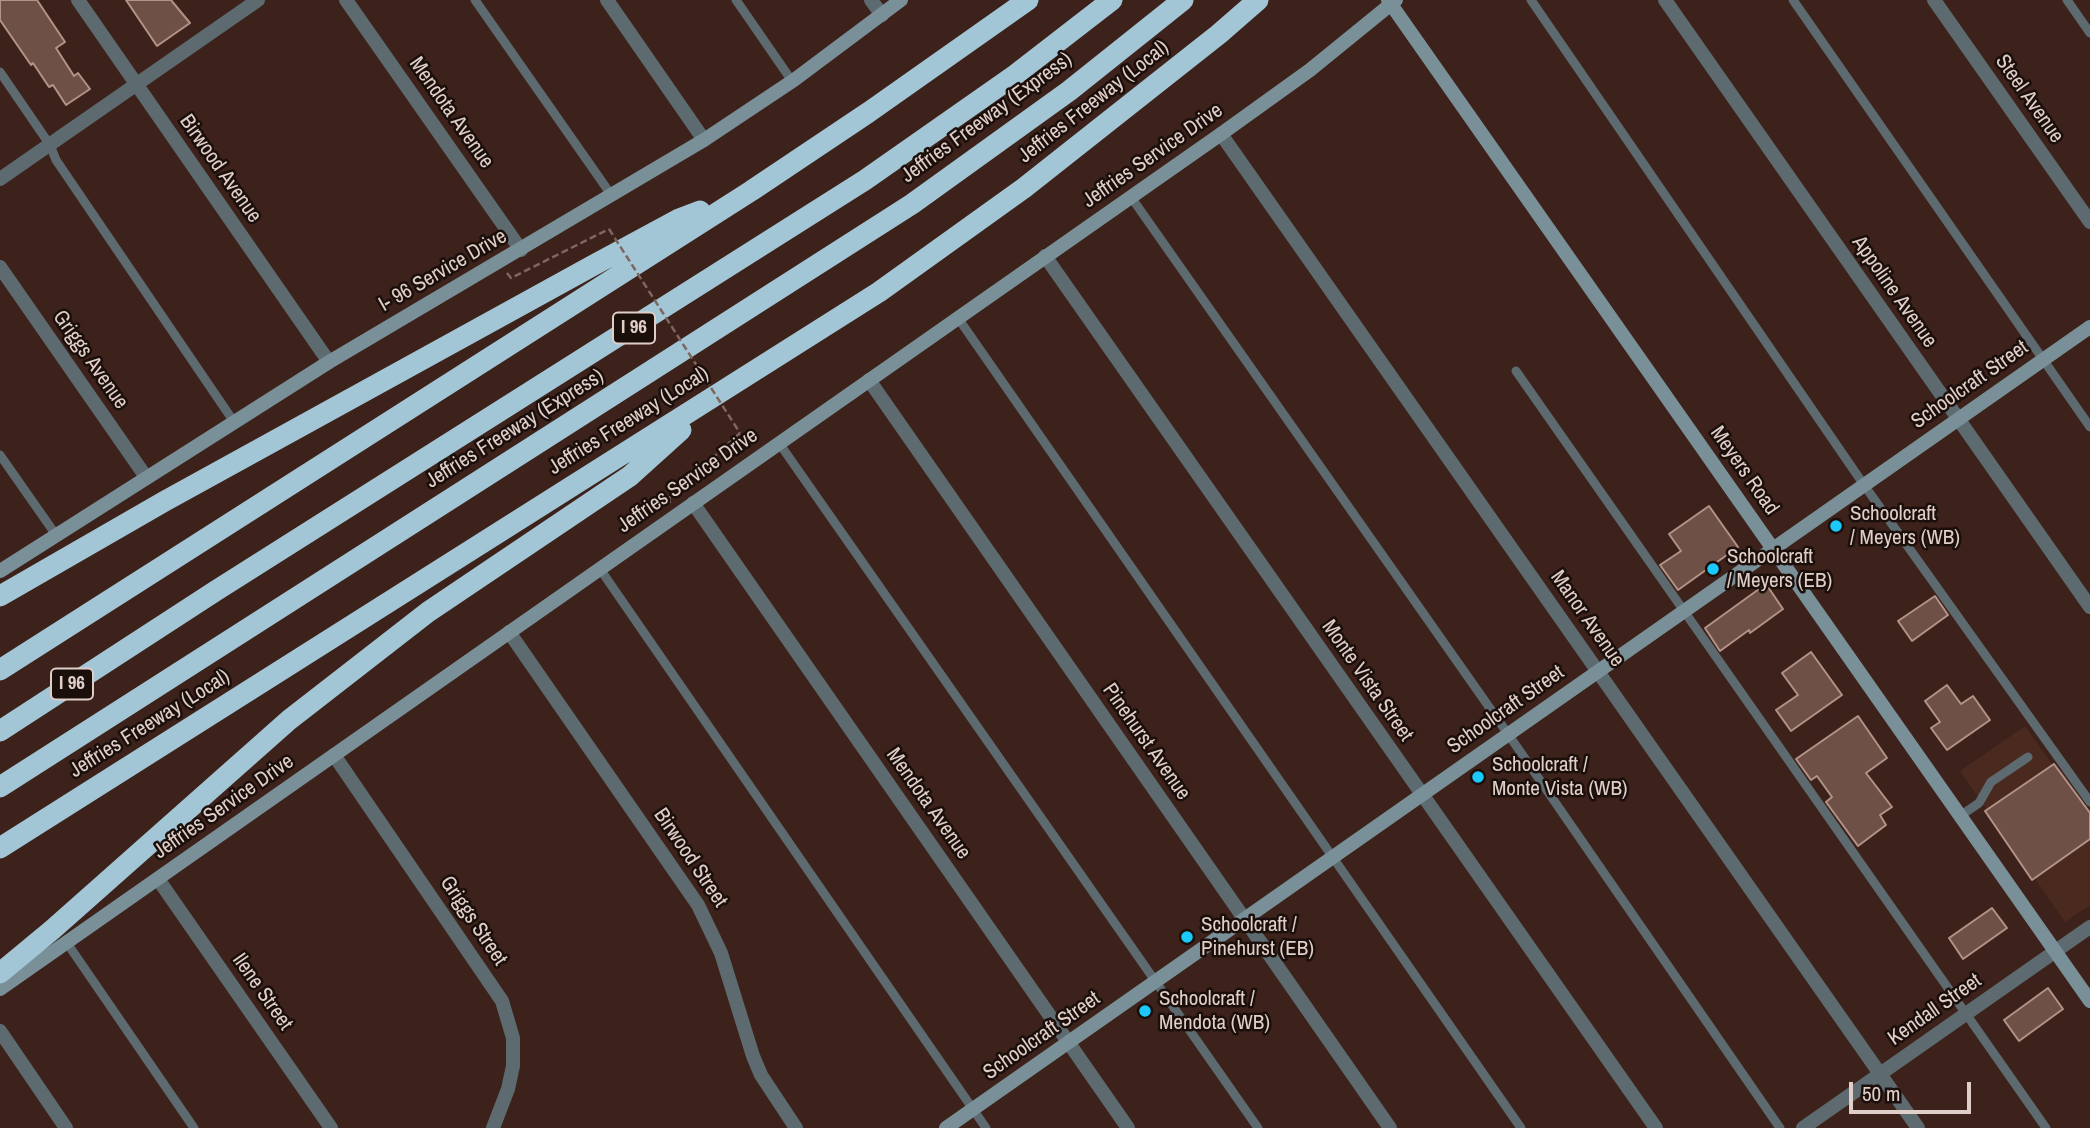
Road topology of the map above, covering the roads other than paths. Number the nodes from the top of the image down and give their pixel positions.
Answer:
1 (78, 0) edge
2 (258, 0) edge
3 (346, 0) edge
4 (475, 0) edge
5 (607, 0) edge
6 (736, 0) edge
7 (871, 0) edge
8 (901, 0) edge
9 (1028, 0) edge
10 (1112, 0) edge
11 (1183, 0) edge
12 (1258, 0) edge
13 (1531, 0) edge
14 (1665, 0) edge
15 (1793, 0) edge
16 (1934, 0) edge
17 (2067, 0) edge
18 (1392, 1) edge
19 (882, 15) junction
20 (2090, 33) edge
21 (0, 72) edge
22 (792, 81) junction
23 (137, 85) junction
24 (1221, 134) junction
25 (704, 140) junction
26 (50, 145) junction
27 (0, 179) edge
28 (751, 191) junction
29 (612, 196) junction
30 (1131, 197) junction
31 (2090, 222) edge
32 (522, 250) junction
33 (1045, 256) junction
34 (0, 267) edge
35 (958, 318) junction
36 (2090, 327) edge
37 (2043, 360) junction
38 (328, 362) junction
39 (1516, 371) dead end
40 (869, 380) junction
41 (724, 391) junction
42 (1958, 419) junction
43 (234, 422) junction
44 (2090, 427) edge
45 (779, 443) junction
46 (0, 455) edge
47 (146, 477) junction
48 (1864, 485) junction
49 (694, 503) junction
50 (56, 535) junction
51 (1772, 549) junction
52 (600, 569) junction
53 (0, 570) edge
54 (0, 596) edge
55 (2090, 607) edge
56 (1683, 612) junction
57 (509, 632) junction
58 (0, 670) edge
59 (1598, 671) junction
60 (0, 731) edge
61 (1508, 734) junction
62 (334, 755) junction
63 (2028, 757) dead end
64 (0, 787) edge
65 (1422, 794) junction
66 (2090, 802) edge
67 (1961, 816) junction
68 (0, 848) edge
69 (1332, 858) junction
70 (158, 879) junction
71 (1244, 920) junction
72 (2090, 927) edge
73 (67, 943) junction
74 (2055, 951) junction
75 (0, 973) edge
76 (1156, 981) junction
77 (0, 989) edge
78 (2090, 1001) edge
79 (1966, 1014) junction
80 (0, 1031) edge
81 (1068, 1043) junction
82 (1881, 1074) junction
83 (973, 1109) junction
84 (66, 1128) edge
85 (194, 1128) edge
86 (331, 1128) edge
87 (493, 1128) edge
88 (796, 1128) edge
89 (946, 1128) edge
90 (986, 1128) edge
91 (1128, 1128) edge
92 (1258, 1128) edge
93 (1390, 1128) edge
94 (1521, 1128) edge
95 (1656, 1128) edge
96 (1780, 1128) edge
97 (1803, 1128) edge
98 (1918, 1128) edge
99 (2046, 1128) edge

1 - 23 street, Birwood Avenue
2 - 23 street
3 - 32 street, Mendota Avenue
4 - 29 lane
5 - 25 street
6 - 22 lane
7 - 19 street
8 - 19 street, I- 96 Service Drive
9 - 28 highway, I 96
10 - 60 highway, Jeffries Freeway (Express) / I 96
11 - 64 highway, Jeffries Freeway (Express) / I 96
12 - 41 highway, Jeffries Freeway (Local)
13 - 48 lane
14 - 42 street, Appoline Avenue
15 - 37 lane
16 - 31 street, Steel Avenue
17 - 20 lane
18 - 24 street, Jeffries Service Drive
18 - 51 street, Meyers Road
19 - 22 street, I- 96 Service Drive
21 - 26 lane
22 - 25 street, I- 96 Service Drive
23 - 26 street
23 - 38 street, Birwood Avenue
24 - 30 street, Jeffries Service Drive
24 - 59 street, Manor Avenue
25 - 29 street, I- 96 Service Drive
26 - 27 street
26 - 43 lane
28 - 54 highway
28 - 58 highway, I 96
29 - 32 street, I- 96 Service Drive
30 - 33 street, Jeffries Service Drive
30 - 61 lane
32 - 38 street, I- 96 Service Drive
33 - 35 street, Jeffries Service Drive
33 - 65 street, Monte Vista Street
34 - 47 street, Griggs Avenue
35 - 40 street, Jeffries Service Drive
35 - 69 lane
36 - 37 street, Schoolcraft Street
37 - 42 street, Schoolcraft Street
37 - 44 lane
38 - 43 street, I- 96 Service Drive
39 - 56 lane
40 - 45 street, Jeffries Service Drive
40 - 71 street, Pinehurst Avenue
41 - 68 highway, Jeffries Freeway (Local)
41 - 75 highway
42 - 48 street, Schoolcraft Street
42 - 55 street, Appoline Avenue
43 - 47 street, I- 96 Service Drive
45 - 49 street, Jeffries Service Drive
45 - 76 lane
46 - 50 lane
47 - 50 street, I- 96 Service Drive
48 - 51 street, Schoolcraft Street
48 - 66 lane
49 - 52 street, Jeffries Service Drive
49 - 81 street, Mendota Avenue
50 - 53 street, I- 96 Service Drive
51 - 56 street, Schoolcraft Street
51 - 67 street, Meyers Road
52 - 57 street, Jeffries Service Drive
52 - 83 lane
56 - 59 street, Schoolcraft Street
56 - 79 lane
57 - 62 street, Jeffries Service Drive
57 - 88 street, Birwood Street
59 - 61 street, Schoolcraft Street
59 - 82 street, Manor Avenue
61 - 65 street, Schoolcraft Street
61 - 96 lane
62 - 70 street, Jeffries Service Drive
62 - 87 street, Griggs Street
63 - 67 lane
65 - 69 street, Schoolcraft Street
65 - 95 street, Monte Vista Street
67 - 74 street, Meyers Road
69 - 71 street, Schoolcraft Street
69 - 94 lane
70 - 73 street, Jeffries Service Drive
70 - 86 street, Ilene Street
71 - 76 street, Schoolcraft Street
71 - 93 street, Pinehurst Avenue
72 - 74 street, Kendall Street
73 - 77 street, Jeffries Service Drive
73 - 85 lane
74 - 78 street, Meyers Road
74 - 79 street, Kendall Street
76 - 81 street, Schoolcraft Street
76 - 92 lane
79 - 82 street, Kendall Street
79 - 99 lane
80 - 84 street
81 - 83 street, Schoolcraft Street
81 - 91 street, Mendota Avenue
82 - 97 street, Kendall Street
82 - 98 street, Manor Avenue
83 - 89 street, Schoolcraft Street
83 - 90 lane

